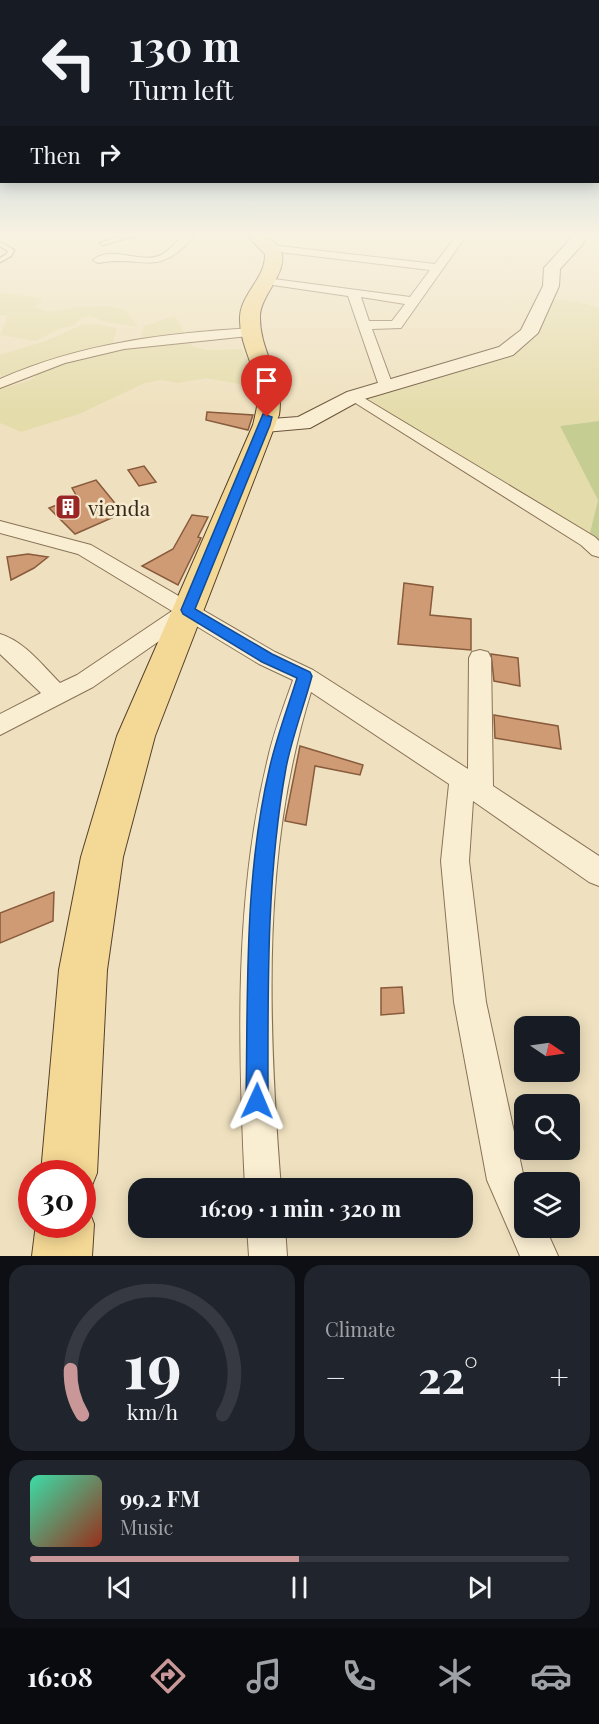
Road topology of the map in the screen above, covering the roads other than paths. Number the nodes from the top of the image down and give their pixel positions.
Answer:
1 (254, 295) edge
2 (354, 295) edge
3 (365, 295) edge
4 (418, 295) edge
5 (547, 295) edge
6 (413, 301) junction
7 (364, 325) junction
8 (253, 332) junction
9 (0, 384) edge
10 (386, 386) junction
11 (354, 396) junction
12 (265, 425) junction
13 (0, 528) edge
14 (599, 551) edge
15 (188, 610) junction
16 (0, 642) edge
17 (480, 658) dead end
18 (305, 676) junction
19 (57, 695) junction
20 (0, 725) edge
21 (471, 785) junction
22 (599, 872) edge
23 (70, 1160) edge
24 (262, 1178) edge
25 (514, 1199) edge
26 (64, 1238) edge
27 (267, 1238) edge
28 (531, 1238) edge
29 (63, 1256) edge
30 (268, 1256) edge
31 (539, 1256) edge

1 - 8 main road
2 - 7 street
3 - 6 street
4 - 6 street
5 - 10 main road
6 - 7 street
7 - 10 street
8 - 9 street
8 - 12 main road
10 - 11 main road
11 - 12 main road
11 - 14 street
12 - 15 main road
13 - 15 street
15 - 18 street
15 - 19 street
15 - 23 main road
16 - 19 street
17 - 21 street
18 - 21 street
18 - 24 street
19 - 20 street
21 - 22 street
21 - 25 street
26 - 29 main road
27 - 30 street
28 - 31 street

